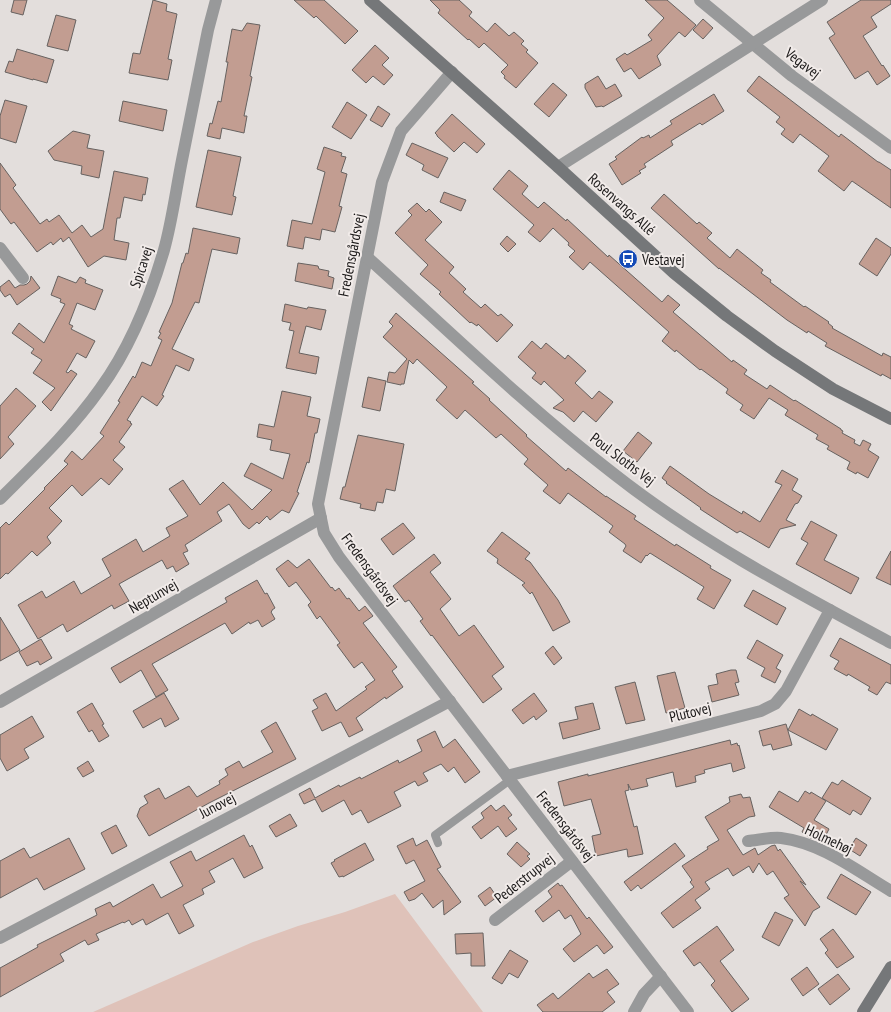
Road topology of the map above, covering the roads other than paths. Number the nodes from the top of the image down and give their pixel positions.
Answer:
1 (216, 0) edge
2 (370, 0) edge
3 (700, 0) edge
4 (822, 0) edge
5 (753, 44) junction
6 (452, 72) junction
7 (891, 148) edge
8 (558, 168) junction
9 (0, 248) edge
10 (367, 257) junction
11 (23, 278) dead end
12 (891, 419) edge
13 (0, 499) edge
14 (321, 518) junction
15 (830, 610) junction
16 (891, 643) edge
17 (450, 701) junction
18 (0, 702) edge
19 (508, 778) junction
20 (748, 841) dead end
21 (438, 843) dead end
22 (572, 861) junction
23 (891, 891) edge
24 (495, 920) dead end
25 (0, 938) edge
26 (891, 967) edge
27 (661, 976) junction
28 (634, 1012) edge
29 (688, 1012) edge
30 (864, 1012) edge

1 - 13 street, Spicavej
2 - 6 street, Rosenvangs Allé
3 - 5 street, Vegavej
4 - 5 street
5 - 7 street, Vegavej
5 - 8 street
6 - 8 street, Rosenvangs Allé
6 - 10 street, Fredensgårdsvej
8 - 12 street, Rosenvangs Allé
9 - 11 street
10 - 14 street, Fredensgårdsvej
10 - 15 street, Poul Sloths Vej
14 - 17 street, Fredensgårdsvej
14 - 18 street, Neptunvej
15 - 16 street, Poul Sloths Vej
15 - 19 street, Plutovej
17 - 19 street, Fredensgårdsvej
17 - 25 street, Junovej
19 - 21 lane
19 - 22 street, Fredensgårdsvej
20 - 23 street, Holmehøj
22 - 24 street, Pederstrupvej
22 - 27 street, Fredensgårdsvej
26 - 30 street
27 - 28 street
27 - 29 street, Fredensgårdsvej

